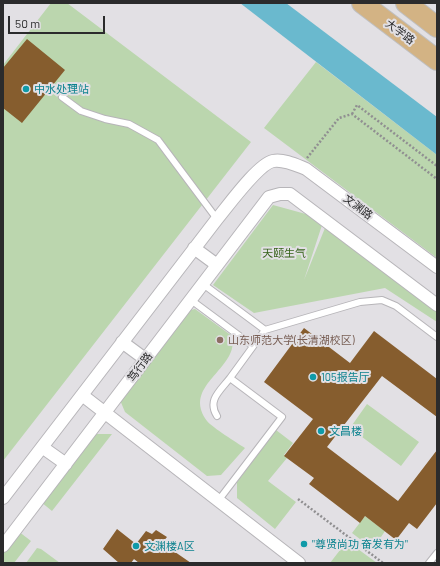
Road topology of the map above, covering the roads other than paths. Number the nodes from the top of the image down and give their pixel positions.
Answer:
1 (362, 3) edge
2 (406, 3) edge
3 (437, 27) edge
4 (437, 60) edge
5 (62, 97) dead end
6 (217, 219) junction
7 (194, 248) junction
8 (217, 265) junction
9 (437, 266) edge
10 (203, 284) junction
11 (191, 300) junction
12 (437, 305) edge
13 (265, 330) junction
14 (437, 337) edge
15 (122, 342) junction
16 (253, 346) junction
17 (145, 360) junction
18 (230, 378) junction
19 (82, 395) junction
20 (105, 413) junction
21 (217, 416) dead end
22 (42, 447) junction
23 (66, 464) junction
24 (3, 498) edge
25 (218, 501) junction
26 (3, 546) edge
27 (437, 552) edge
28 (293, 561) edge
29 (429, 563) edge

1 - 4 main road, 大学路
2 - 3 main road
5 - 6 lane
6 - 7 street
6 - 9 street, 文渊路
7 - 8 street
7 - 15 street
8 - 10 street, 笃行路
8 - 12 street, 笃行路
10 - 11 street, 笃行路
10 - 13 lane
11 - 16 lane
11 - 17 street, 笃行路
13 - 14 lane
13 - 16 lane
15 - 17 street
15 - 19 street
16 - 18 lane
17 - 20 street, 笃行路
18 - 21 lane
18 - 25 lane
19 - 20 street
19 - 22 street
20 - 23 street, 笃行路
20 - 25 street
22 - 23 street
22 - 24 street
23 - 26 street, 笃行路
25 - 28 street
27 - 29 lane

